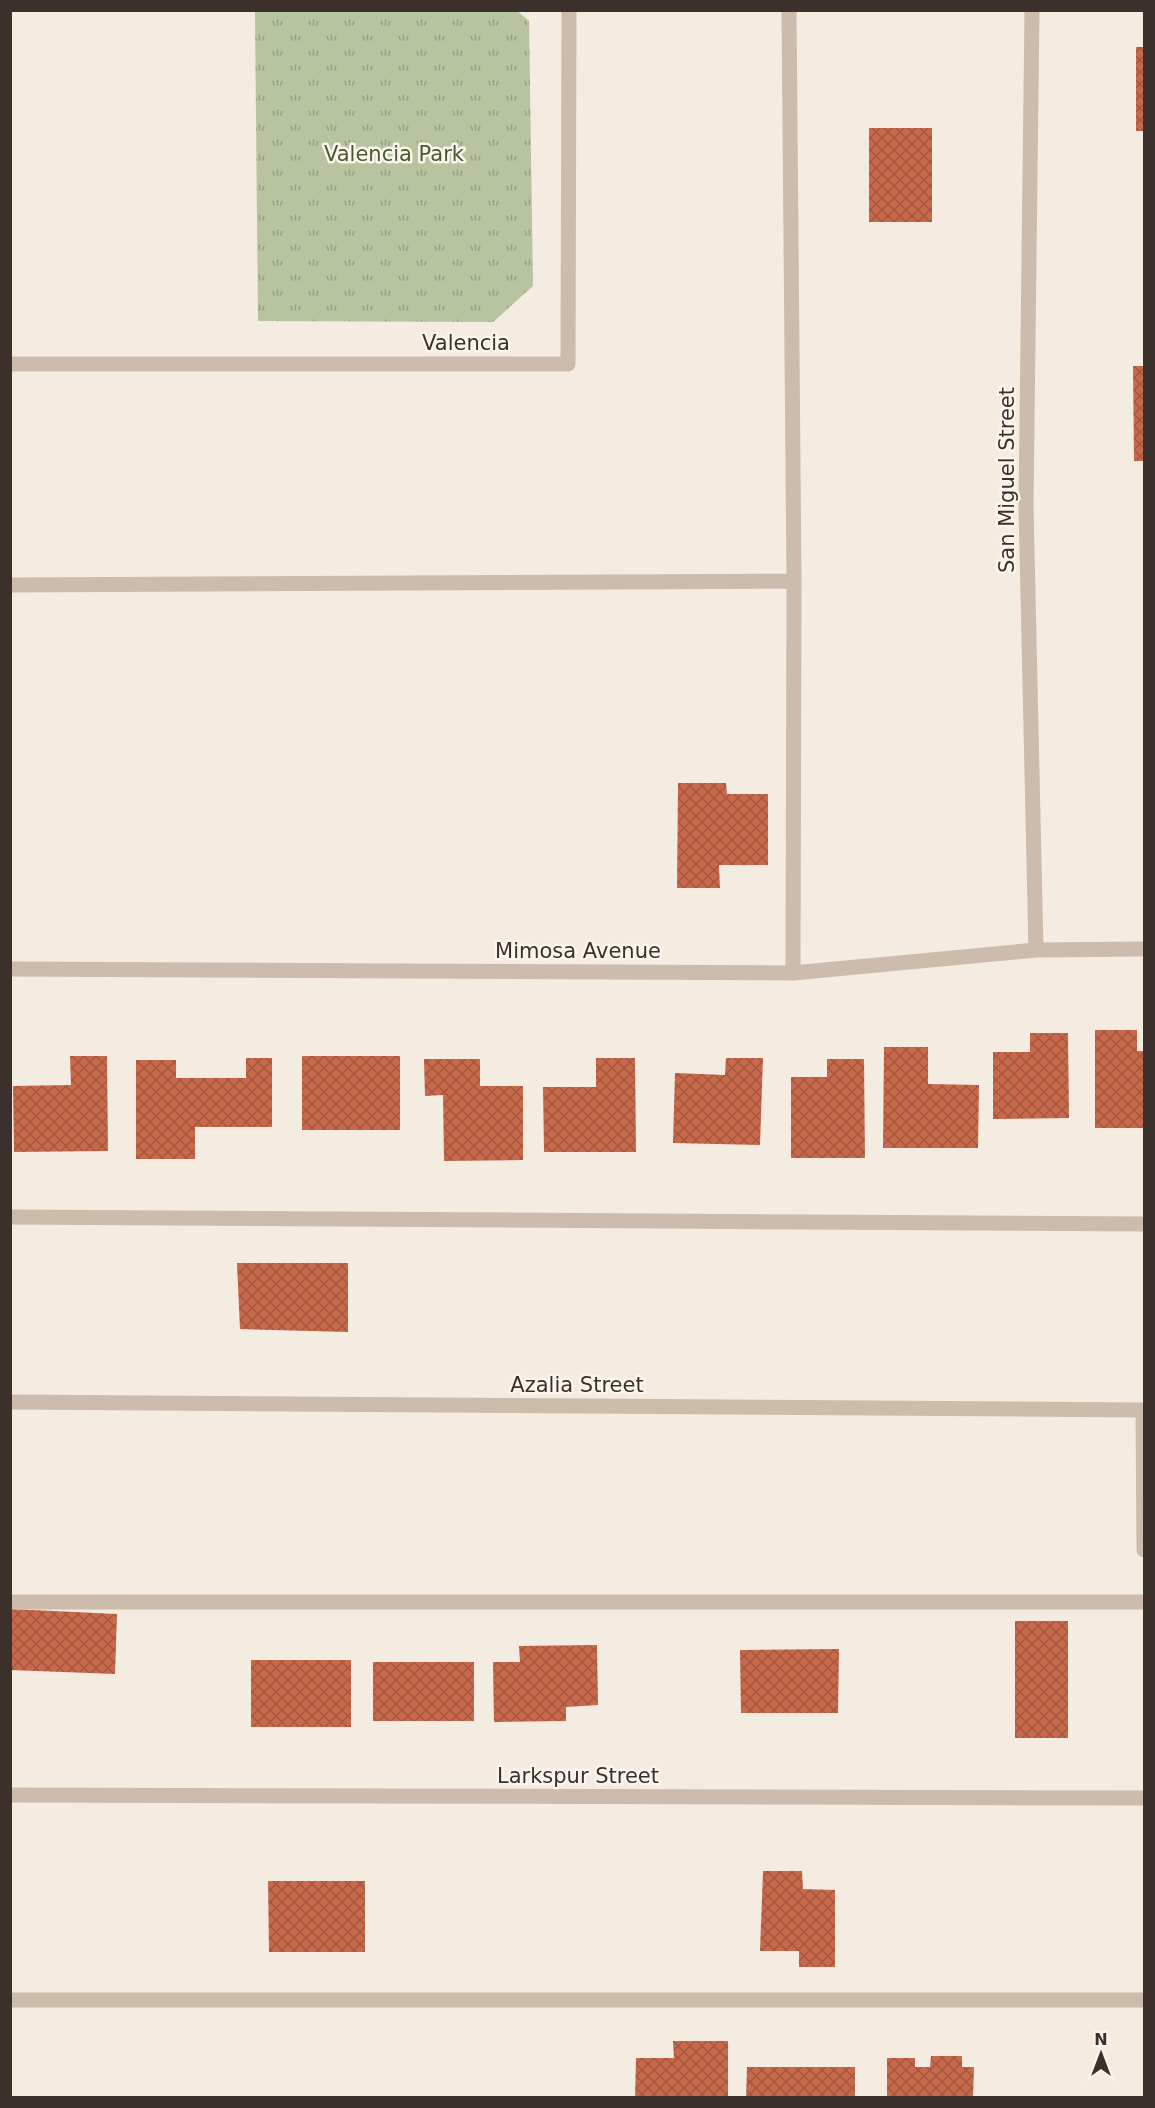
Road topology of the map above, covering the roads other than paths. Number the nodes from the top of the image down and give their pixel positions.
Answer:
1 (569, 10) edge
2 (789, 10) edge
3 (1032, 10) edge
4 (10, 364) edge
5 (794, 581) junction
6 (10, 585) edge
7 (1144, 949) edge
8 (1036, 950) junction
9 (10, 969) edge
10 (793, 973) junction
11 (10, 1217) edge
12 (1144, 1224) edge
13 (10, 1402) edge
14 (1143, 1410) edge
15 (1144, 1550) edge
16 (10, 1602) edge
17 (1144, 1602) edge
18 (10, 1795) edge
19 (1144, 1798) edge
20 (10, 2000) edge
21 (1144, 2000) edge

1 - 4 street, Valencia
2 - 5 street
3 - 8 street, San Miguel Street
5 - 6 street
5 - 10 street
7 - 8 street, Mimosa Avenue
8 - 10 street, Mimosa Avenue
9 - 10 street, Mimosa Avenue
11 - 12 street
13 - 14 street, Azalia Street
14 - 15 street
16 - 17 street
18 - 19 street, Larkspur Street
20 - 21 street

